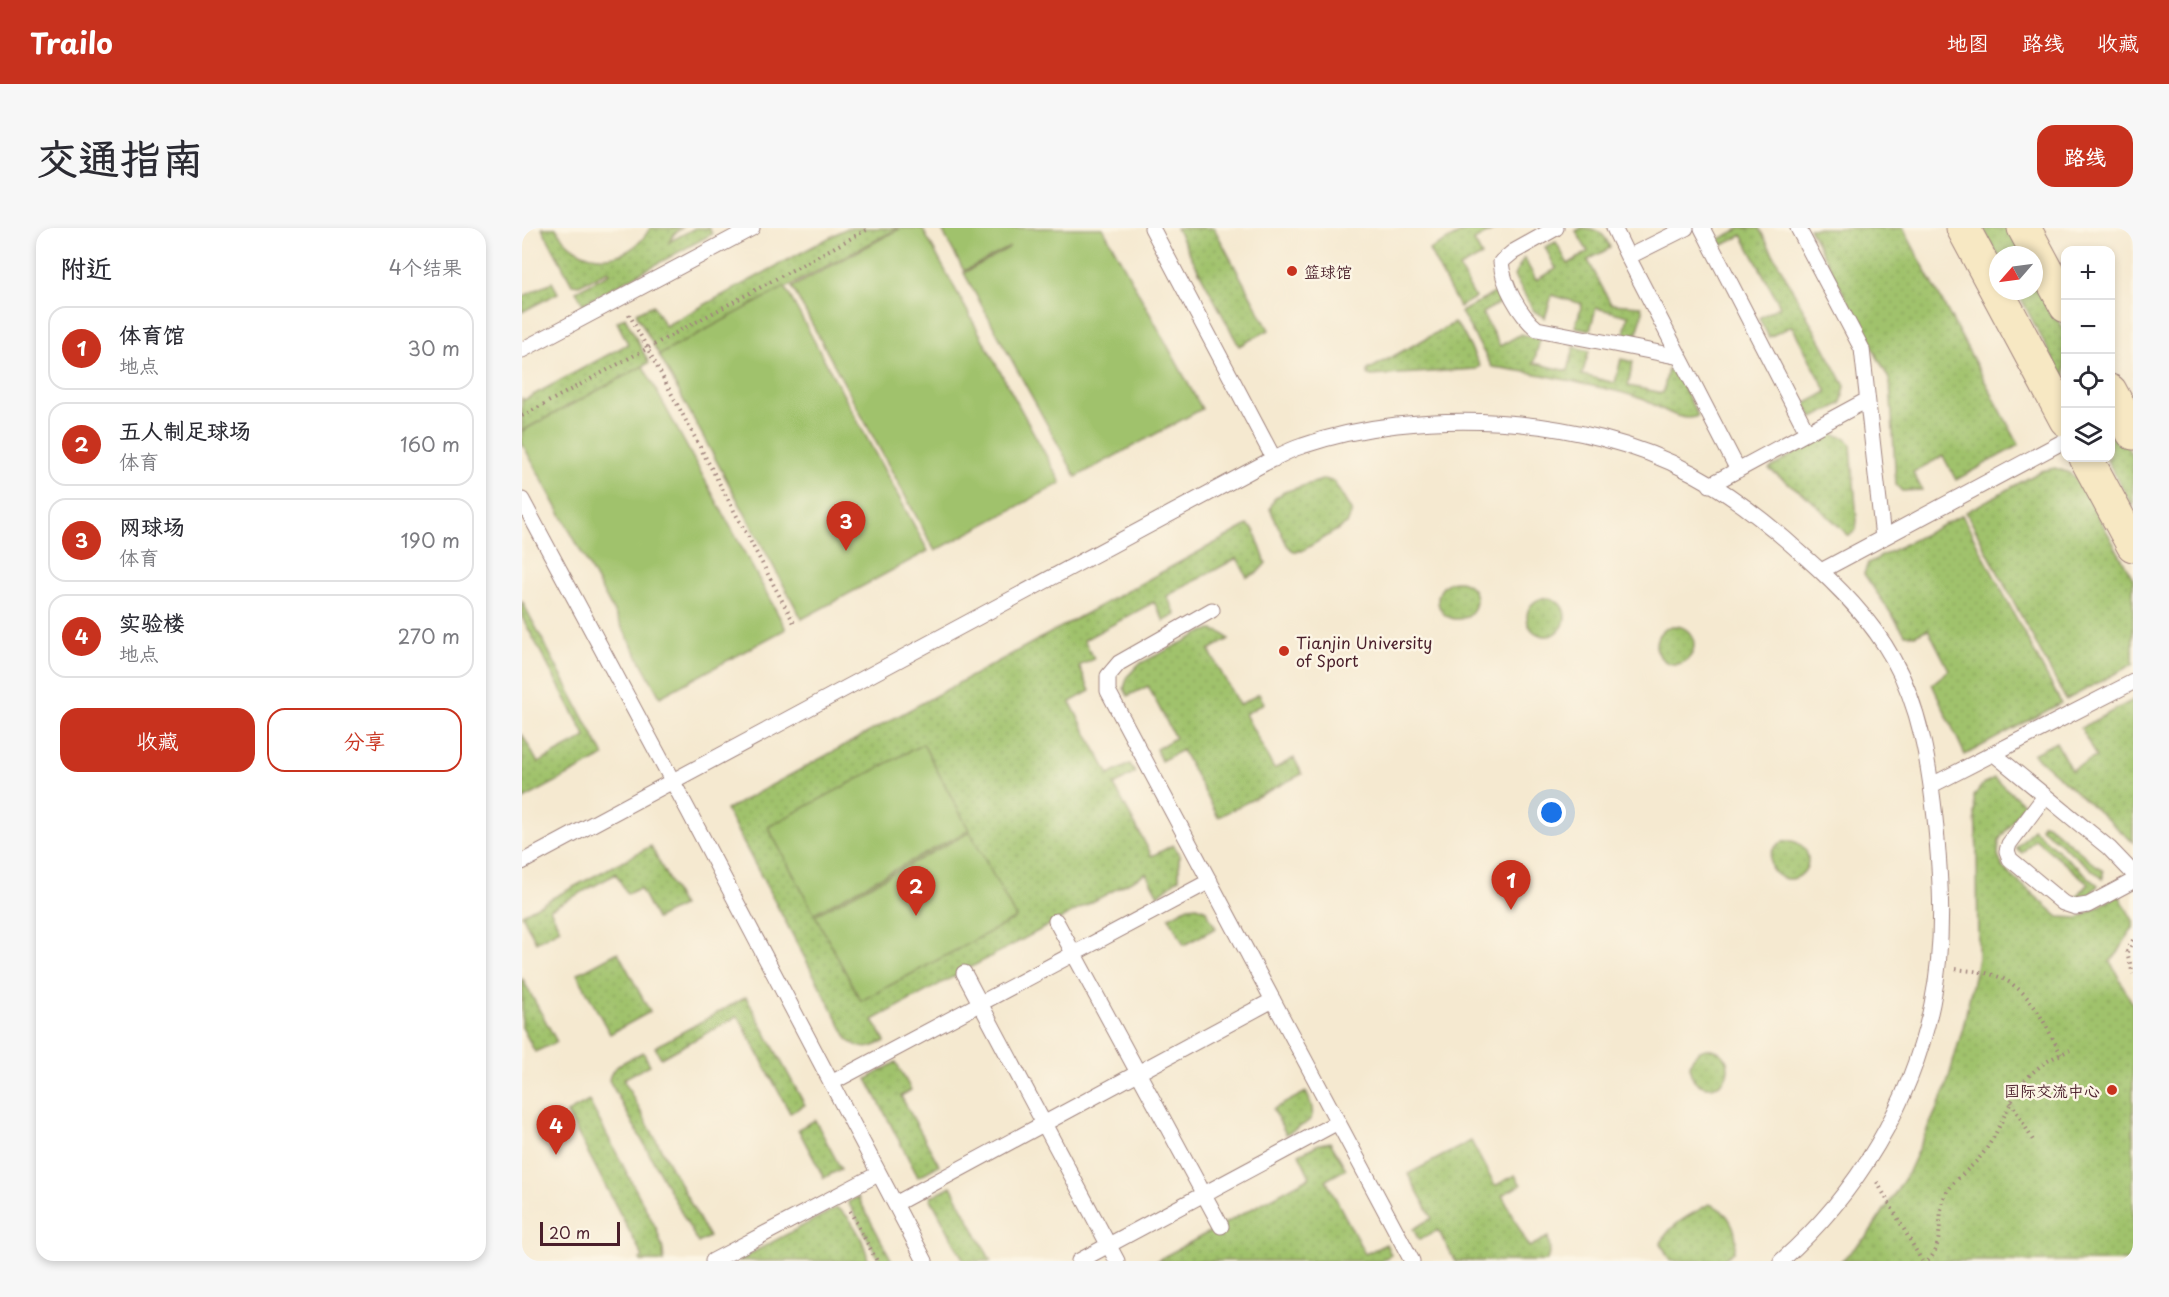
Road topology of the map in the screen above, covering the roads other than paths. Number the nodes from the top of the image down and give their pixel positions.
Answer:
1 (752, 228) edge
2 (1152, 228) edge
3 (1556, 228) edge
4 (1614, 228) edge
5 (1686, 228) edge
6 (1702, 228) edge
7 (1798, 228) edge
8 (1963, 228) edge
9 (2024, 228) edge
10 (1628, 257) junction
11 (2063, 300) edge
12 (522, 350) edge
13 (1680, 357) junction
14 (1867, 399) junction
15 (2061, 411) edge
16 (1807, 432) junction
17 (2061, 443) edge
18 (1274, 459) junction
19 (2088, 462) edge
20 (1738, 470) junction
21 (1710, 484) junction
22 (522, 500) edge
23 (1883, 538) junction
24 (2133, 545) edge
25 (1821, 571) junction
26 (1212, 610) dead end
27 (2133, 682) edge
28 (1994, 754) junction
29 (673, 782) junction
30 (1932, 785) junction
31 (2045, 796) junction
32 (522, 862) edge
33 (2133, 873) edge
34 (1210, 881) junction
35 (2133, 881) edge
36 (1056, 921) dead end
37 (1074, 954) junction
38 (964, 973) dead end
39 (1273, 1000) junction
40 (980, 1004) junction
41 (1138, 1073) junction
42 (831, 1083) junction
43 (1338, 1122) junction
44 (1044, 1124) junction
45 (878, 1174) junction
46 (1204, 1194) junction
47 (895, 1204) junction
48 (1221, 1226) dead end
49 (1108, 1245) junction
50 (713, 1261) edge
51 (925, 1261) edge
52 (1079, 1261) edge
53 (1117, 1261) edge
54 (1412, 1261) edge
55 (1781, 1261) edge

1 - 12 lane
2 - 18 lane
3 - 13 lane
4 - 10 lane
5 - 10 lane
6 - 16 lane
7 - 14 lane
8 - 15 main road
9 - 11 main road
10 - 13 lane
13 - 20 lane
14 - 16 lane
14 - 23 lane
16 - 20 lane
17 - 23 lane
18 - 21 lane
18 - 29 lane
19 - 24 main road
20 - 21 lane
21 - 25 lane
22 - 29 lane
23 - 25 lane
25 - 30 lane
26 - 34 lane
27 - 28 lane
28 - 30 lane
28 - 31 lane
29 - 32 lane
29 - 42 lane
30 - 55 lane
31 - 33 lane
31 - 35 lane
34 - 37 lane
34 - 39 lane
36 - 37 lane
37 - 40 lane
37 - 41 lane
38 - 40 lane
39 - 41 lane
39 - 43 lane
40 - 42 lane
40 - 44 lane
41 - 44 lane
41 - 46 lane
42 - 45 lane
43 - 46 lane
43 - 54 lane
44 - 47 lane
44 - 49 lane
45 - 47 lane
45 - 50 lane
46 - 48 lane
46 - 49 lane
47 - 51 lane
49 - 52 lane
49 - 53 lane

